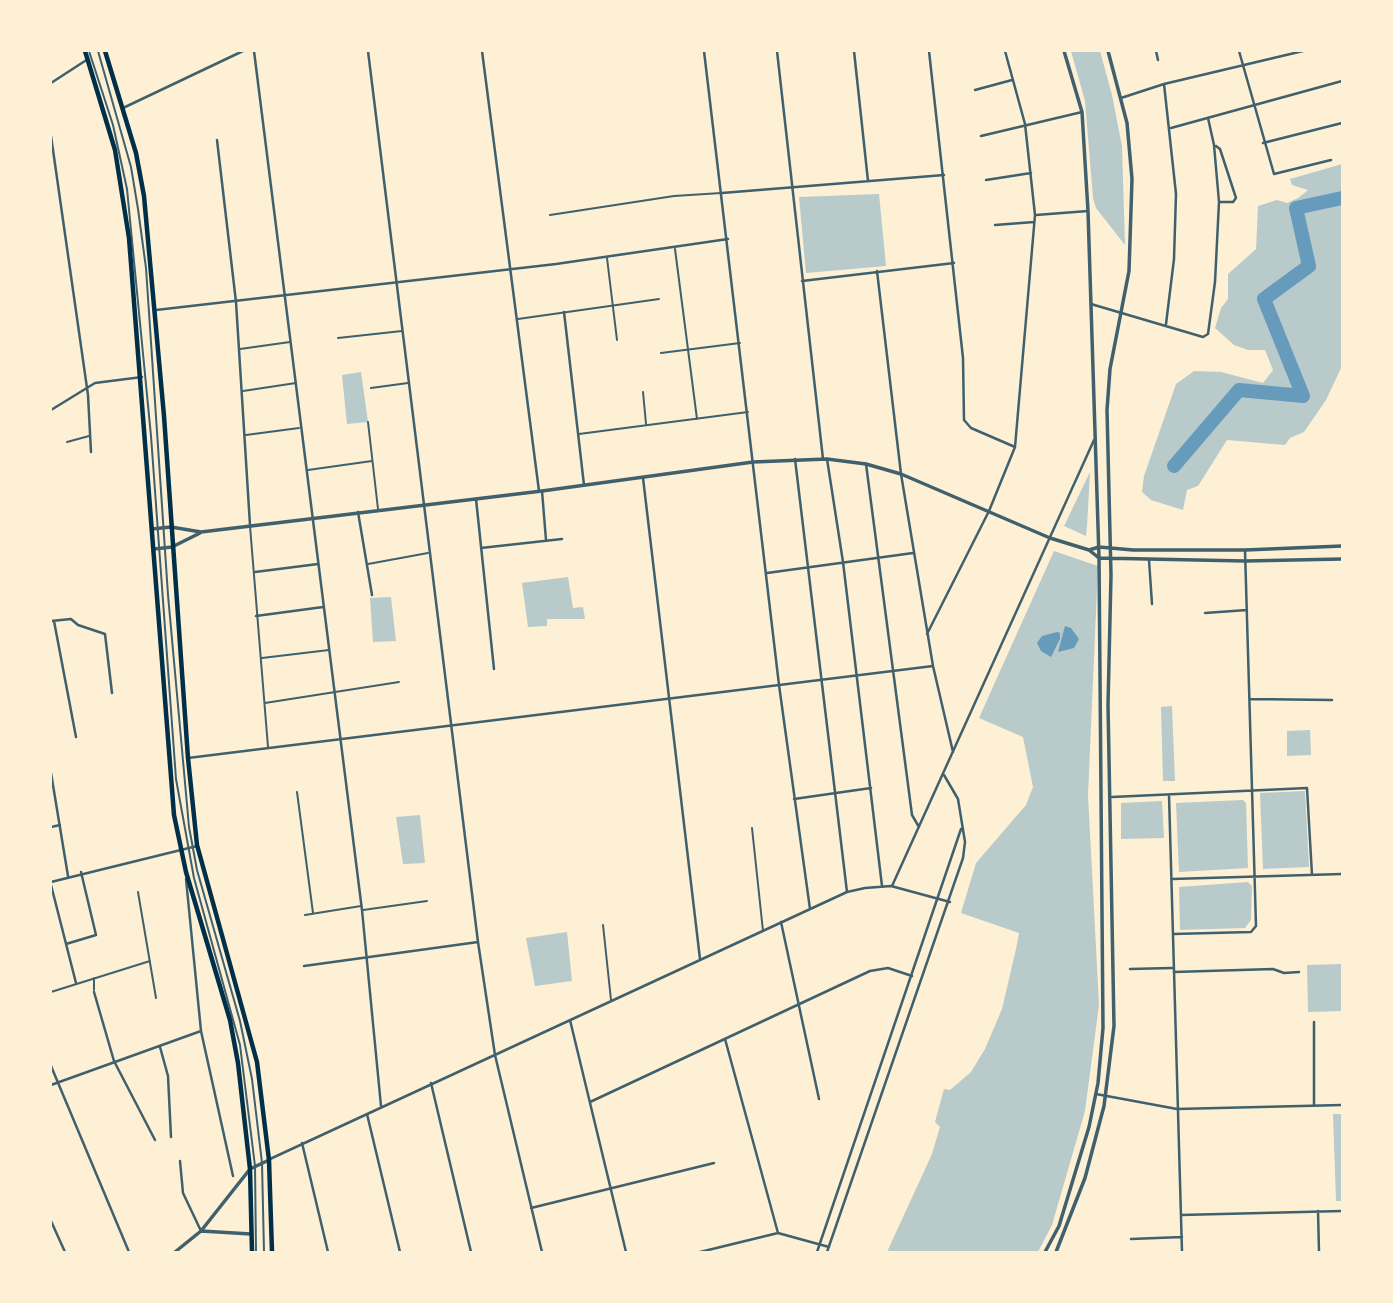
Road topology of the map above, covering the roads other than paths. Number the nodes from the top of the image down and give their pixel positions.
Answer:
1 (87, 51) edge
2 (98, 51) edge
3 (105, 51) edge
4 (243, 51) edge
5 (254, 51) edge
6 (368, 51) edge
7 (482, 51) edge
8 (704, 51) edge
9 (777, 51) edge
10 (854, 51) edge
11 (929, 51) edge
12 (1004, 51) edge
13 (1065, 51) edge
14 (1108, 51) edge
15 (1156, 51) edge
16 (1239, 51) edge
17 (1303, 51) edge
18 (1285, 53) edge
19 (88, 59) junction
20 (1158, 60) dead end
21 (1242, 66) junction
22 (1013, 80) junction
23 (1342, 81) edge
24 (51, 83) edge
25 (1164, 84) junction
26 (975, 90) dead end
27 (1121, 98) junction
28 (1252, 104) junction
29 (123, 108) junction
30 (1082, 112) junction
31 (1208, 118) junction
32 (1342, 123) edge
33 (1025, 124) junction
34 (1171, 128) junction
35 (51, 136) edge
36 (981, 136) dead end
37 (217, 140) dead end
38 (1264, 142) junction
39 (1214, 145) junction
40 (1331, 160) dead end
41 (1031, 173) junction
42 (944, 175) junction
43 (986, 180) dead end
44 (868, 181) junction
45 (793, 188) junction
46 (722, 193) junction
47 (1219, 202) junction
48 (1088, 211) junction
49 (550, 215) dead end
50 (1035, 215) junction
51 (1034, 222) junction
52 (995, 225) dead end
53 (728, 239) junction
54 (675, 247) junction
55 (606, 257) junction
56 (954, 263) junction
57 (510, 270) junction
58 (877, 271) junction
59 (802, 281) junction
60 (397, 282) junction
61 (286, 294) junction
62 (659, 299) dead end
63 (236, 302) junction
64 (612, 304) junction
65 (1091, 304) junction
66 (156, 310) junction
67 (564, 312) junction
68 (1121, 312) junction
69 (517, 320) junction
70 (1166, 324) junction
71 (403, 330) junction
72 (338, 338) dead end
73 (617, 340) dead end
74 (291, 342) junction
75 (740, 343) junction
76 (239, 349) junction
77 (688, 350) junction
78 (661, 353) dead end
79 (142, 377) junction
80 (296, 383) junction
81 (409, 383) junction
82 (85, 387) junction
83 (371, 388) dead end
84 (242, 392) junction
85 (643, 392) dead end
86 (51, 410) edge
87 (748, 412) junction
88 (697, 419) junction
89 (368, 422) dead end
90 (646, 425) junction
91 (302, 428) junction
92 (578, 434) junction
93 (89, 436) junction
94 (245, 436) junction
95 (1094, 440) junction
96 (67, 442) dead end
97 (1015, 447) junction
98 (90, 452) dead end
99 (794, 459) junction
100 (825, 459) junction
101 (372, 461) junction
102 (753, 462) junction
103 (866, 464) junction
104 (307, 470) junction
105 (901, 474) junction
106 (643, 478) junction
107 (584, 485) junction
108 (541, 491) junction
109 (475, 499) junction
110 (423, 506) junction
111 (378, 510) junction
112 (989, 511) junction
113 (358, 512) junction
114 (312, 519) junction
115 (250, 525) junction
116 (163, 527) junction
117 (171, 527) junction
118 (155, 529) junction
119 (201, 532) junction
120 (1050, 538) junction
121 (562, 539) dead end
122 (546, 540) junction
123 (1342, 546) edge
124 (172, 547) junction
125 (1099, 547) junction
126 (159, 548) junction
127 (481, 548) junction
128 (1111, 549) junction
129 (1089, 550) junction
130 (1245, 550) junction
131 (429, 553) junction
132 (914, 553) junction
133 (879, 556) junction
134 (1099, 558) junction
135 (1342, 558) edge
136 (1110, 560) junction
137 (1149, 560) junction
138 (1245, 561) junction
139 (843, 562) junction
140 (318, 564) junction
141 (366, 564) junction
142 (807, 568) junction
143 (255, 572) junction
144 (767, 573) junction
145 (372, 595) dead end
146 (1152, 604) dead end
147 (323, 607) junction
148 (1247, 610) junction
149 (1205, 613) dead end
150 (256, 616) junction
151 (52, 621) edge
152 (927, 634) junction
153 (329, 650) junction
154 (261, 659) junction
155 (933, 666) junction
156 (494, 669) dead end
157 (893, 670) junction
158 (856, 675) junction
159 (821, 680) junction
160 (399, 682) dead end
161 (779, 685) junction
162 (334, 690) junction
163 (112, 694) dead end
164 (670, 698) junction
165 (1250, 699) junction
166 (1332, 700) dead end
167 (264, 703) junction
168 (452, 725) junction
169 (76, 737) dead end
170 (340, 739) junction
171 (268, 748) junction
172 (954, 753) junction
173 (188, 758) junction
174 (51, 773) edge
175 (944, 775) junction
176 (871, 788) junction
177 (1253, 791) junction
178 (297, 792) dead end
179 (836, 792) junction
180 (1170, 795) junction
181 (1112, 797) junction
182 (794, 799) junction
183 (60, 825) junction
184 (51, 827) edge
185 (919, 827) junction
186 (752, 828) dead end
187 (961, 829) junction
188 (195, 846) junction
189 (187, 848) junction
190 (180, 849) junction
191 (81, 872) junction
192 (186, 872) junction
193 (1342, 874) edge
194 (1312, 875) junction
195 (68, 876) junction
196 (1256, 877) junction
197 (1172, 879) junction
198 (51, 883) edge
199 (882, 886) junction
200 (891, 886) junction
201 (138, 892) dead end
202 (847, 892) junction
203 (940, 898) junction
204 (426, 901) dead end
205 (950, 902) junction
206 (362, 908) junction
207 (810, 909) junction
208 (313, 913) junction
209 (305, 915) dead end
210 (781, 922) junction
211 (603, 925) dead end
212 (763, 931) junction
213 (1173, 934) junction
214 (478, 942) junction
215 (66, 944) junction
216 (366, 958) junction
217 (700, 959) junction
218 (151, 960) junction
219 (304, 966) dead end
220 (1130, 969) dead end
221 (1174, 970) junction
222 (1299, 972) dead end
223 (912, 976) junction
224 (94, 977) junction
225 (76, 983) junction
226 (51, 992) edge
227 (94, 992) joint
228 (156, 998) dead end
229 (611, 1000) junction
230 (798, 1004) junction
231 (570, 1020) junction
232 (1314, 1022) dead end
233 (201, 1031) junction
234 (725, 1039) junction
235 (160, 1046) junction
236 (495, 1055) junction
237 (114, 1061) junction
238 (51, 1066) edge
239 (58, 1083) junction
240 (431, 1083) junction
241 (51, 1086) edge
242 (1096, 1094) junction
243 (1106, 1096) junction
244 (819, 1099) dead end
245 (590, 1102) junction
246 (382, 1105) junction
247 (1314, 1105) junction
248 (1342, 1105) edge
249 (1177, 1109) junction
250 (367, 1114) junction
251 (171, 1137) dead end
252 (155, 1140) dead end
253 (302, 1143) junction
254 (269, 1160) junction
255 (180, 1161) dead end
256 (262, 1163) junction
257 (714, 1163) dead end
258 (253, 1168) junction
259 (233, 1176) dead end
260 (611, 1189) junction
261 (531, 1208) junction
262 (1342, 1210) edge
263 (1318, 1211) junction
264 (1181, 1215) junction
265 (51, 1222) edge
266 (201, 1231) junction
267 (778, 1233) junction
268 (254, 1234) junction
269 (263, 1235) junction
270 (1182, 1237) junction
271 (1131, 1239) dead end
272 (819, 1244) junction
273 (829, 1247) junction
274 (65, 1252) edge
275 (129, 1252) edge
276 (175, 1252) edge
277 (254, 1252) edge
278 (264, 1252) edge
279 (272, 1252) edge
280 (328, 1252) edge
281 (400, 1252) edge
282 (471, 1252) edge
283 (542, 1252) edge
284 (626, 1252) edge
285 (700, 1252) edge
286 (817, 1252) edge
287 (827, 1252) edge
288 (1045, 1252) edge
289 (1056, 1252) edge
290 (1182, 1252) edge
291 (1319, 1252) edge

1 - 19 main road
1 - 118 lane
2 - 116 lane
3 - 29 main road
4 - 29 street
5 - 61 street
6 - 60 street
7 - 57 street
8 - 46 street
9 - 45 street
10 - 44 street
11 - 42 street
12 - 22 street
13 - 30 street
14 - 27 street
15 - 20 street
16 - 21 street
17 - 18 street
18 - 21 street
19 - 24 street
19 - 79 main road
21 - 25 street
21 - 28 street
22 - 26 street
22 - 33 street
23 - 28 street
25 - 27 street
25 - 34 street
27 - 68 street
28 - 31 street
28 - 38 street
29 - 66 main road
30 - 33 street
30 - 48 street
31 - 34 street
31 - 39 street
32 - 38 street
33 - 36 street
33 - 41 street
34 - 70 street
35 - 82 street
37 - 63 street
38 - 40 street
39 - 47 street
39 - 47 street
41 - 43 street
41 - 50 street
42 - 44 street
42 - 56 street
44 - 45 street
45 - 46 street
45 - 59 street
46 - 49 lane
46 - 53 street
47 - 70 street
48 - 50 street
48 - 65 street
50 - 51 street
51 - 52 street
51 - 97 street
53 - 54 street
53 - 75 street
54 - 55 street
54 - 77 lane
55 - 57 street
55 - 64 lane
56 - 58 street
56 - 97 street
57 - 60 street
57 - 69 street
58 - 59 street
58 - 105 street
59 - 100 street
60 - 61 street
60 - 71 street
61 - 63 street
61 - 74 street
62 - 64 lane
63 - 66 street
63 - 76 street
64 - 67 lane
64 - 73 lane
65 - 68 street
65 - 95 street
66 - 117 main road
67 - 69 lane
67 - 92 street
68 - 70 street
68 - 128 street
69 - 108 street
71 - 72 lane
71 - 81 street
74 - 76 lane
74 - 80 street
75 - 77 lane
75 - 87 street
76 - 84 street
77 - 78 lane
77 - 88 lane
79 - 82 street
79 - 118 main road
80 - 84 lane
80 - 91 street
81 - 83 lane
81 - 110 street
82 - 86 street
82 - 93 street
84 - 94 street
85 - 90 lane
87 - 88 lane
87 - 102 street
88 - 90 lane
89 - 101 lane
90 - 92 lane
91 - 94 lane
91 - 104 street
92 - 107 street
93 - 96 lane
93 - 98 street
94 - 115 street
95 - 120 street
95 - 125 street
97 - 112 street
99 - 100 street
99 - 102 street
99 - 142 street
100 - 103 street
100 - 139 street
101 - 104 lane
101 - 111 lane
102 - 106 street
102 - 144 street
103 - 105 street
103 - 133 street
104 - 114 street
105 - 112 street
105 - 132 street
106 - 107 street
106 - 164 street
107 - 108 street
108 - 109 street
108 - 122 street
109 - 110 street
109 - 127 street
110 - 111 street
110 - 131 street
111 - 113 street
112 - 120 street
112 - 152 street
113 - 114 street
113 - 141 street
114 - 115 street
114 - 140 street
115 - 119 street
115 - 143 lane
116 - 117 street
116 - 118 street
116 - 126 lane
117 - 119 street
117 - 124 main road
118 - 126 main road
119 - 124 street
120 - 129 street
120 - 172 street
121 - 122 street
122 - 127 street
123 - 130 street
124 - 126 street
124 - 173 main road
125 - 128 street
125 - 129 street
125 - 134 street
126 - 188 lane
126 - 189 lane
126 - 190 main road
127 - 156 street
128 - 130 street
128 - 136 street
129 - 134 street
130 - 138 street
131 - 141 lane
131 - 168 street
132 - 133 street
132 - 152 street
133 - 139 street
133 - 157 street
134 - 136 street
134 - 242 street
135 - 138 street
136 - 137 street
136 - 181 street
137 - 138 street
137 - 146 street
138 - 148 street
139 - 142 street
139 - 158 street
140 - 143 street
140 - 147 street
141 - 145 street
142 - 144 street
142 - 159 street
143 - 150 lane
144 - 161 street
147 - 150 street
147 - 153 street
148 - 149 street
148 - 165 street
150 - 154 lane
151 - 163 street
151 - 169 street
152 - 155 street
153 - 154 lane
153 - 162 street
154 - 167 lane
155 - 157 street
155 - 172 street
157 - 158 street
157 - 185 street
158 - 159 street
158 - 176 street
159 - 161 street
159 - 179 street
160 - 162 lane
161 - 164 street
161 - 182 street
162 - 167 lane
162 - 170 street
164 - 168 street
164 - 217 street
165 - 166 street
165 - 177 street
167 - 171 lane
168 - 170 street
168 - 214 street
170 - 171 street
170 - 206 street
171 - 173 street
172 - 175 street
173 - 188 main road
174 - 183 street
175 - 185 street
175 - 187 street
176 - 179 street
176 - 199 street
177 - 180 street
177 - 194 street
177 - 196 street
178 - 208 lane
179 - 182 street
179 - 202 street
180 - 181 street
180 - 197 street
181 - 243 street
182 - 207 street
183 - 184 street
183 - 195 street
185 - 200 street
186 - 212 lane
187 - 203 street
187 - 205 street
188 - 189 street
188 - 254 main road
188 - 256 lane
189 - 190 street
189 - 258 lane
190 - 191 street
190 - 192 main road
191 - 195 street
191 - 215 street
192 - 233 street
192 - 258 main road
193 - 194 street
194 - 196 street
195 - 198 street
196 - 197 street
196 - 213 street
197 - 213 street
198 - 215 street
199 - 200 street
199 - 202 street
200 - 203 street
201 - 218 lane
202 - 207 street
203 - 205 street
203 - 223 street
204 - 206 lane
205 - 273 street
206 - 208 lane
206 - 216 street
207 - 210 street
208 - 209 lane
210 - 212 street
210 - 230 street
211 - 229 lane
212 - 217 street
213 - 221 street
214 - 216 street
214 - 236 street
215 - 225 street
216 - 219 street
216 - 246 street
217 - 229 street
218 - 224 lane
218 - 228 lane
220 - 221 street
221 - 222 street
221 - 249 street
223 - 230 street
223 - 272 street
224 - 225 lane
224 - 227 lane
225 - 226 lane
227 - 237 street
229 - 231 street
230 - 234 street
230 - 244 street
231 - 236 street
231 - 245 street
232 - 247 street
233 - 235 street
233 - 259 street
234 - 245 street
234 - 267 street
235 - 237 street
235 - 251 street
236 - 240 street
236 - 261 street
237 - 239 street
237 - 252 street
238 - 239 street
239 - 241 street
239 - 275 street
240 - 246 street
240 - 282 street
242 - 243 street
242 - 288 street
243 - 249 street
243 - 289 street
245 - 260 street
246 - 250 street
247 - 248 street
247 - 249 street
249 - 264 street
250 - 253 street
250 - 281 street
253 - 254 street
253 - 280 street
254 - 256 street
254 - 279 main road
255 - 266 street
256 - 258 street
256 - 269 lane
257 - 260 street
258 - 266 street
258 - 268 main road
260 - 261 street
260 - 284 street
261 - 283 street
262 - 263 street
263 - 264 street
263 - 291 street
264 - 270 street
265 - 274 street
266 - 268 street
266 - 276 street
267 - 272 street
267 - 285 street
268 - 269 lane
268 - 277 main road
269 - 278 lane
270 - 271 street
270 - 290 street
272 - 273 street
272 - 286 street
273 - 287 street

